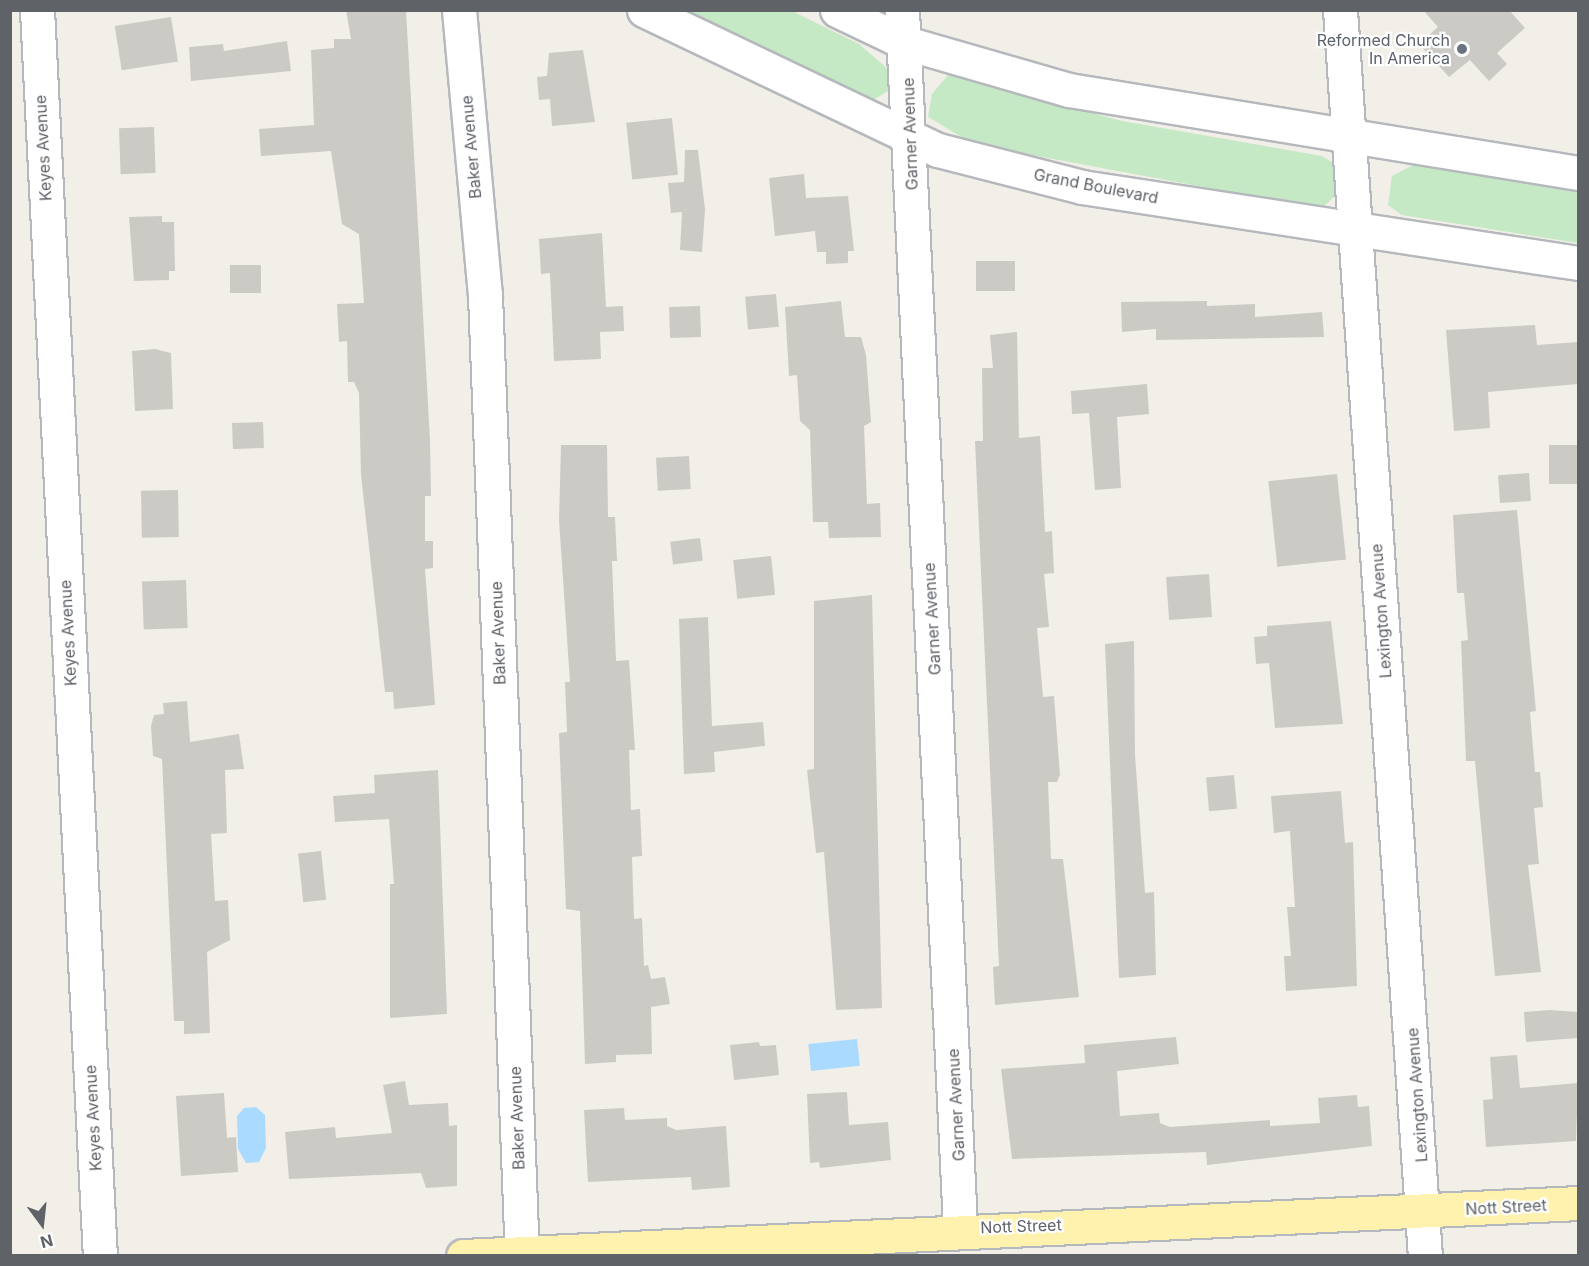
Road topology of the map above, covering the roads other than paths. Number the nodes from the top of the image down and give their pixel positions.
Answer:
1 (36, 10) edge
2 (459, 10) edge
3 (644, 10) edge
4 (837, 10) edge
5 (902, 10) edge
6 (1340, 10) edge
7 (906, 43) junction
8 (1349, 136) junction
9 (912, 138) junction
10 (1578, 173) edge
11 (1354, 229) junction
12 (1578, 263) edge
13 (1578, 1203) edge
14 (1425, 1211) junction
15 (960, 1228) junction
16 (522, 1254) edge
17 (100, 1256) edge
18 (464, 1256) edge
19 (1425, 1256) edge

1 - 17 street, Keyes Avenue
2 - 16 street, Baker Avenue
3 - 9 street, Grand Boulevard
4 - 7 street
5 - 7 street, Garner Avenue
6 - 8 street, Lexington Avenue
7 - 8 street
7 - 9 street, Garner Avenue
8 - 10 street
8 - 11 street, Lexington Avenue
9 - 11 street, Grand Boulevard
9 - 15 street, Garner Avenue
11 - 12 street, Grand Boulevard
11 - 14 street, Lexington Avenue
13 - 14 main road, Nott Street
14 - 15 main road, Nott Street
14 - 19 street, Lexington Avenue
15 - 16 main road, Nott Street
16 - 18 main road, Nott Street

